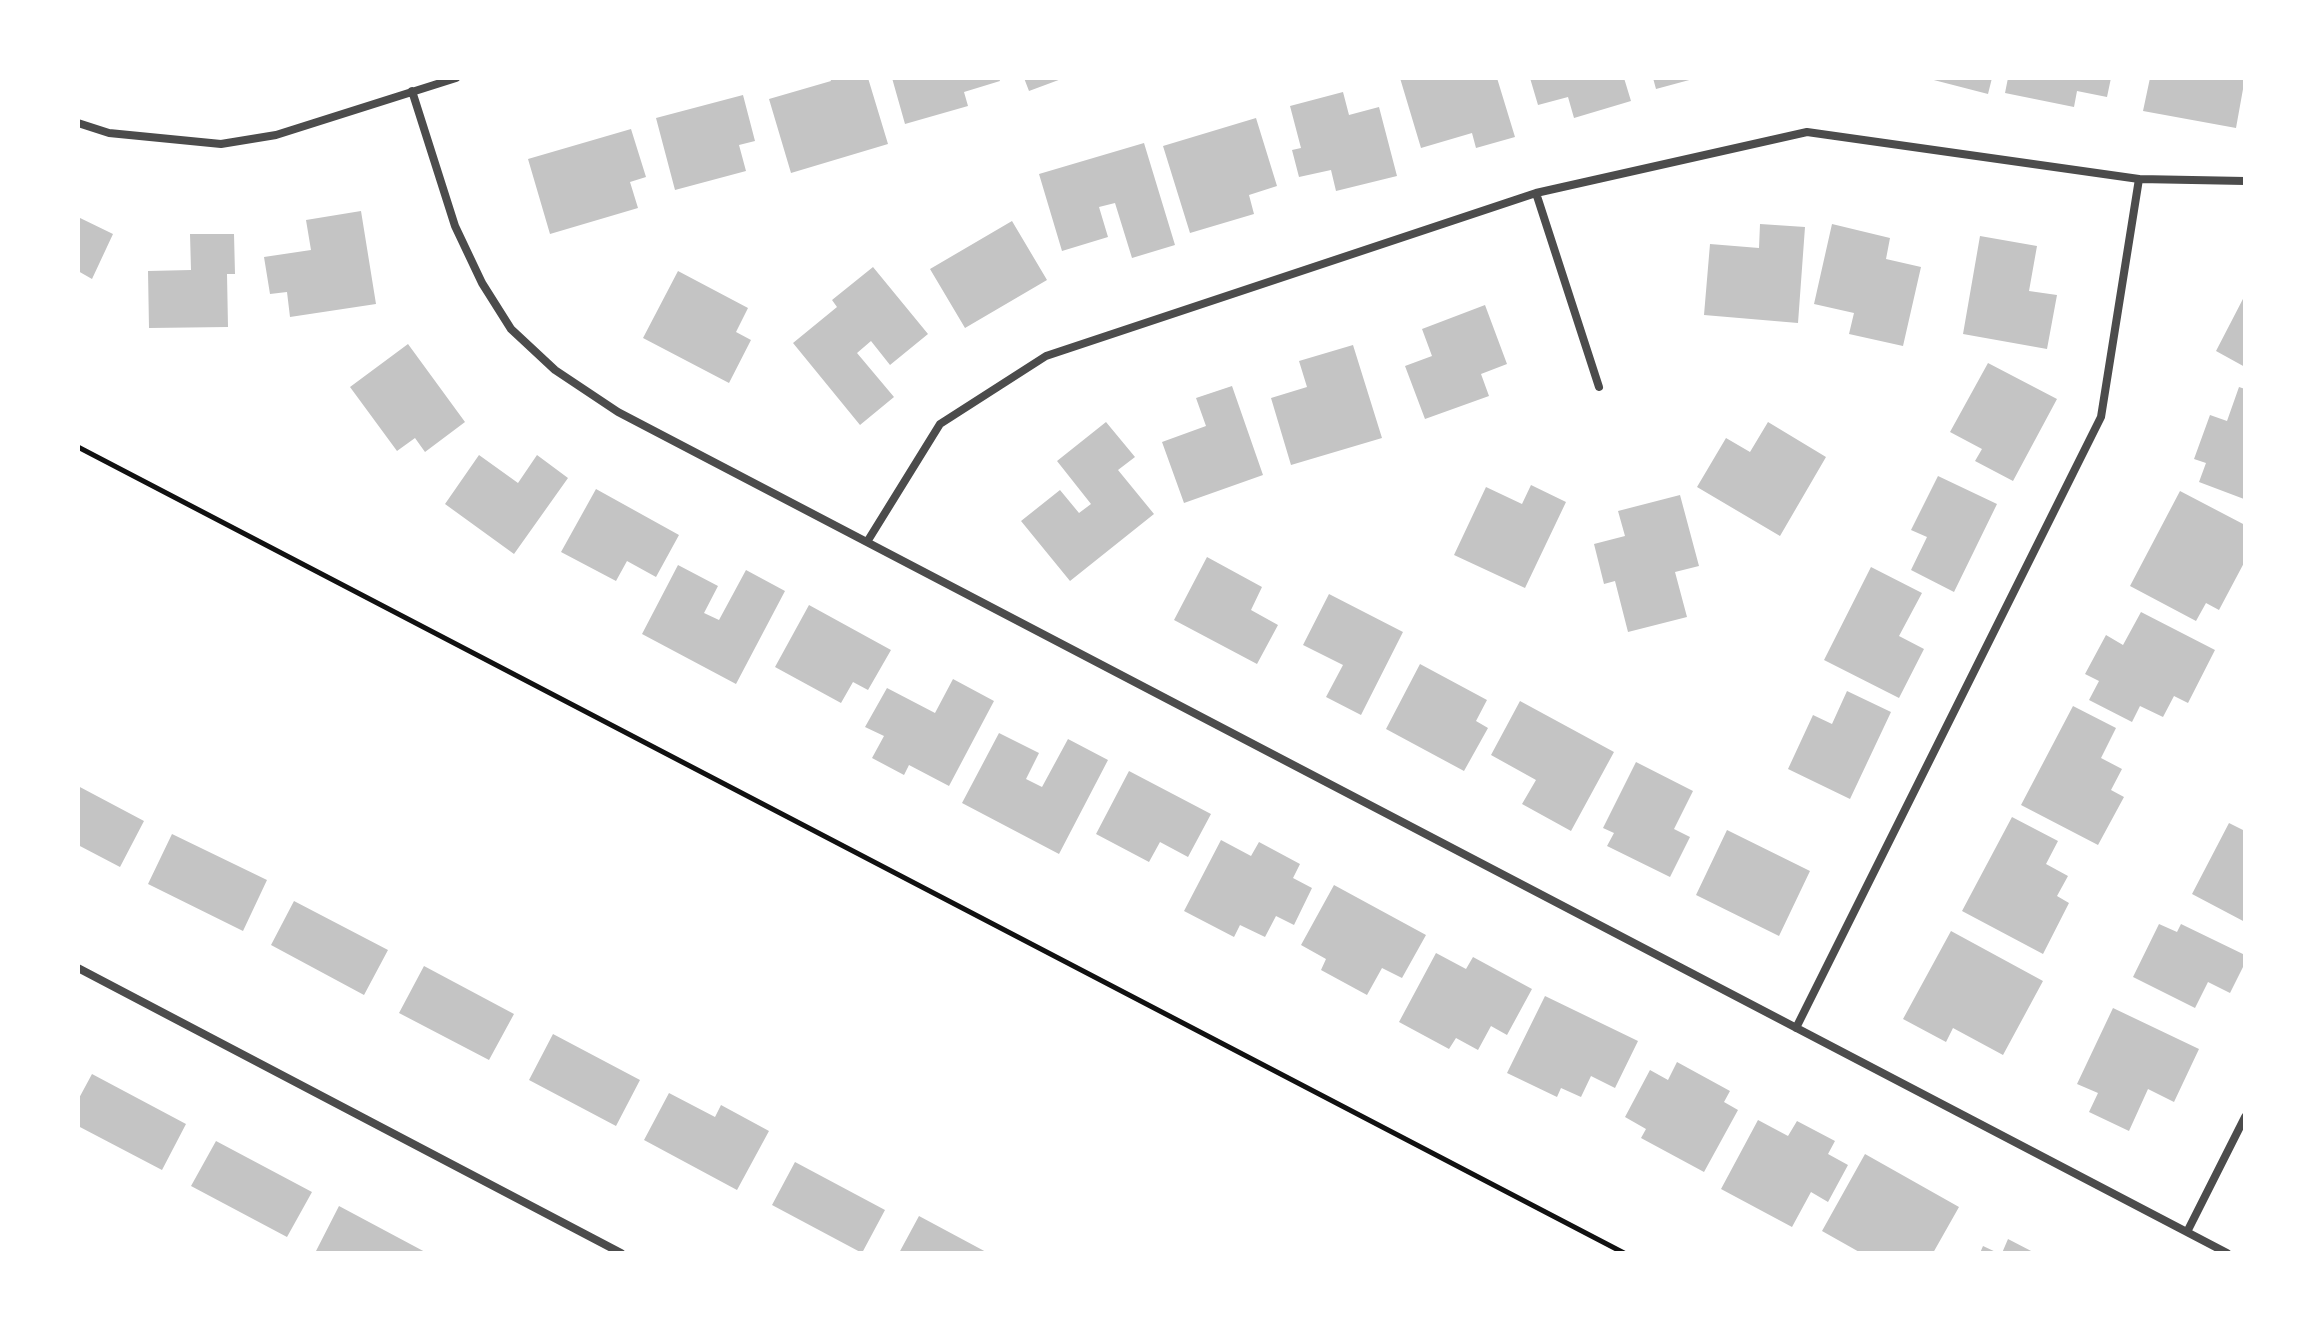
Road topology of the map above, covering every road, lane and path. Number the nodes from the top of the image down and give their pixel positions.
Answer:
1 (456, 78) edge
2 (412, 91) junction
3 (78, 123) edge
4 (2139, 179) junction
5 (2245, 181) edge
6 (1536, 193) junction
7 (1599, 387) dead end
8 (78, 447) edge
9 (867, 542) junction
10 (78, 968) edge
11 (1796, 1028) junction
12 (2245, 1117) edge
13 (2187, 1232) junction
14 (621, 1253) edge
15 (1624, 1253) edge
16 (2227, 1253) edge

1 - 2 street
2 - 3 street
2 - 9 street
4 - 5 street
4 - 6 street
4 - 11 street
6 - 7 street
6 - 9 street
8 - 15 path
9 - 11 street
10 - 14 street
11 - 13 street
12 - 13 street
13 - 16 street

